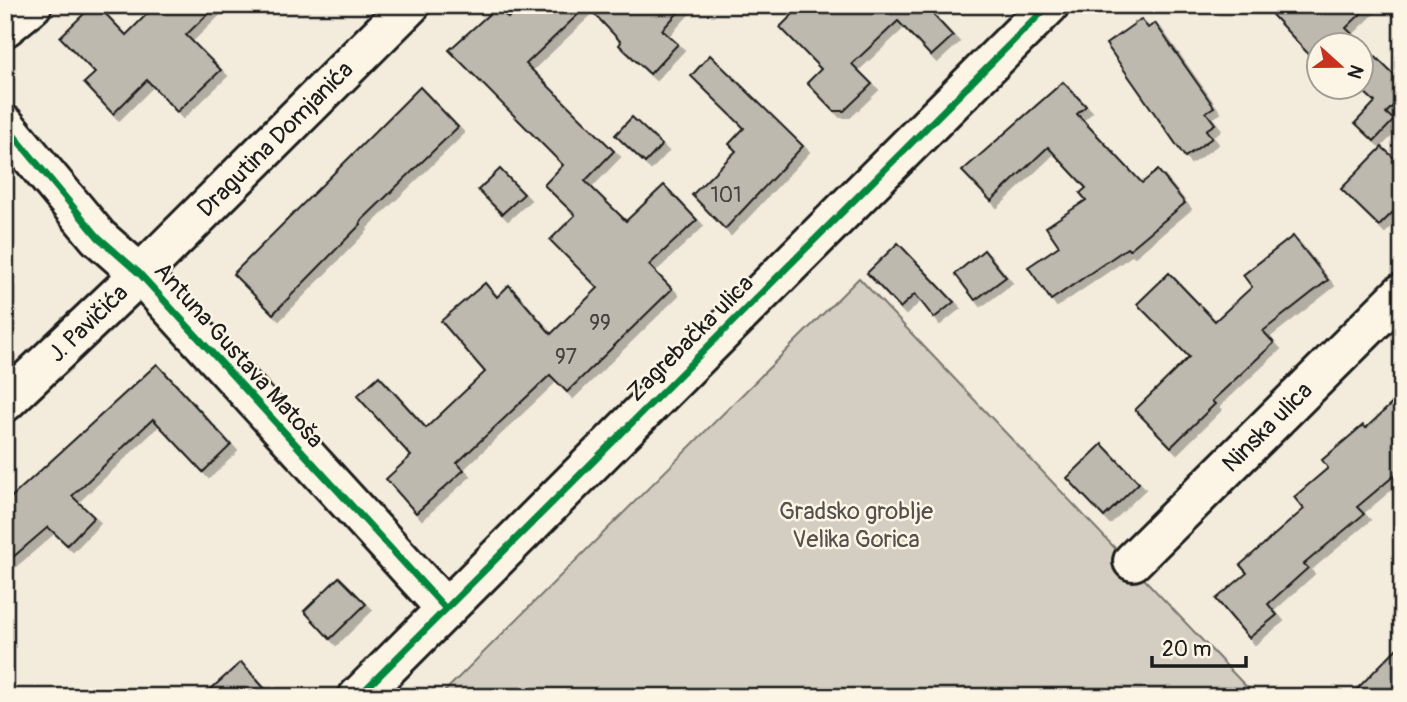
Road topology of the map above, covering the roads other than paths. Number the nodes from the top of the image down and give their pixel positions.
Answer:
1 (32, 5) edge
2 (410, 5) edge
3 (1049, 5) edge
4 (5, 27) edge
5 (5, 125) edge
6 (139, 274) junction
7 (1402, 293) edge
8 (5, 401) edge
9 (1133, 561) dead end
10 (446, 609) junction
11 (358, 697) edge

1 - 4 street
2 - 6 street, Dragutina Domjanića
3 - 10 street, Zagrebačka ulica
5 - 6 street, Antuna Gustava Matoša
6 - 8 street, J. Pavičića
6 - 10 street, Antuna Gustava Matoša
7 - 9 street, Ninska ulica
10 - 11 street, Zagrebačka ulica

